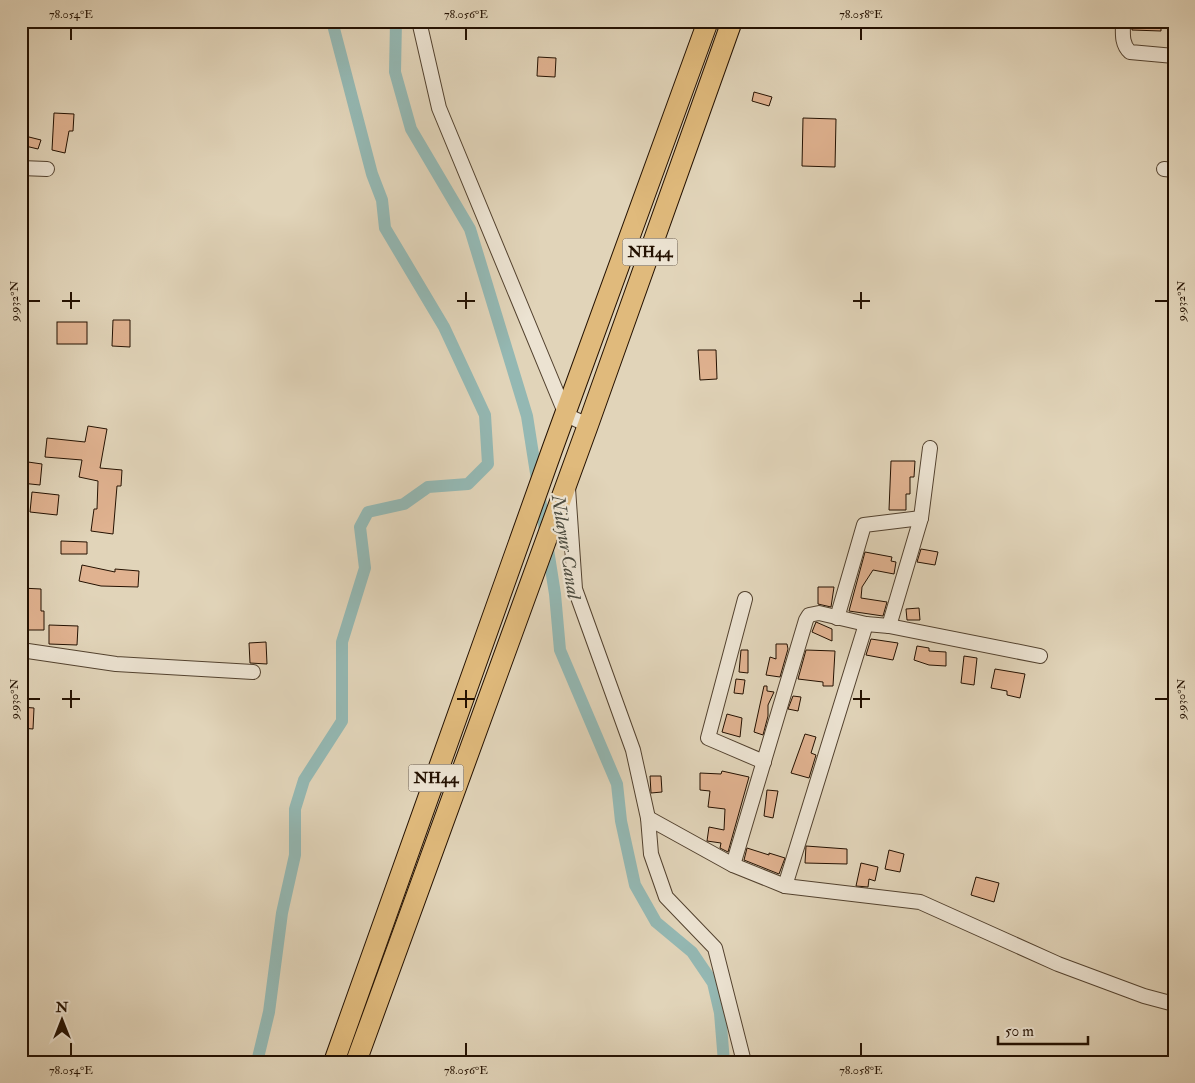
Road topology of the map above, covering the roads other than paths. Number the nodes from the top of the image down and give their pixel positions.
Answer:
1 (419, 21) edge
2 (708, 21) edge
3 (732, 21) edge
4 (1123, 21) edge
5 (1174, 56) edge
6 (21, 168) edge
7 (47, 169) dead end
8 (566, 415) junction
9 (588, 425) junction
10 (930, 448) dead end
11 (567, 483) junction
12 (921, 518) junction
13 (745, 599) dead end
14 (837, 618) junction
15 (866, 624) junction
16 (889, 626) junction
17 (21, 650) edge
18 (1040, 656) dead end
19 (254, 672) dead end
20 (764, 762) junction
21 (648, 818) junction
22 (733, 865) junction
23 (785, 886) junction
24 (1174, 1004) edge
25 (334, 1062) edge
26 (356, 1062) edge
27 (744, 1062) edge

1 - 8 street
2 - 8 highway, NH44
3 - 9 highway, NH44
4 - 5 street
6 - 7 street
8 - 9 street
8 - 25 highway, NH44
9 - 11 highway, NH44
10 - 12 street
11 - 21 street
11 - 26 highway, NH44
12 - 14 street
12 - 16 street
13 - 20 street
14 - 15 street
14 - 20 street
15 - 16 street
15 - 23 street
16 - 18 street
17 - 19 street
20 - 22 street
21 - 22 street
21 - 27 street
22 - 23 street
23 - 24 street

